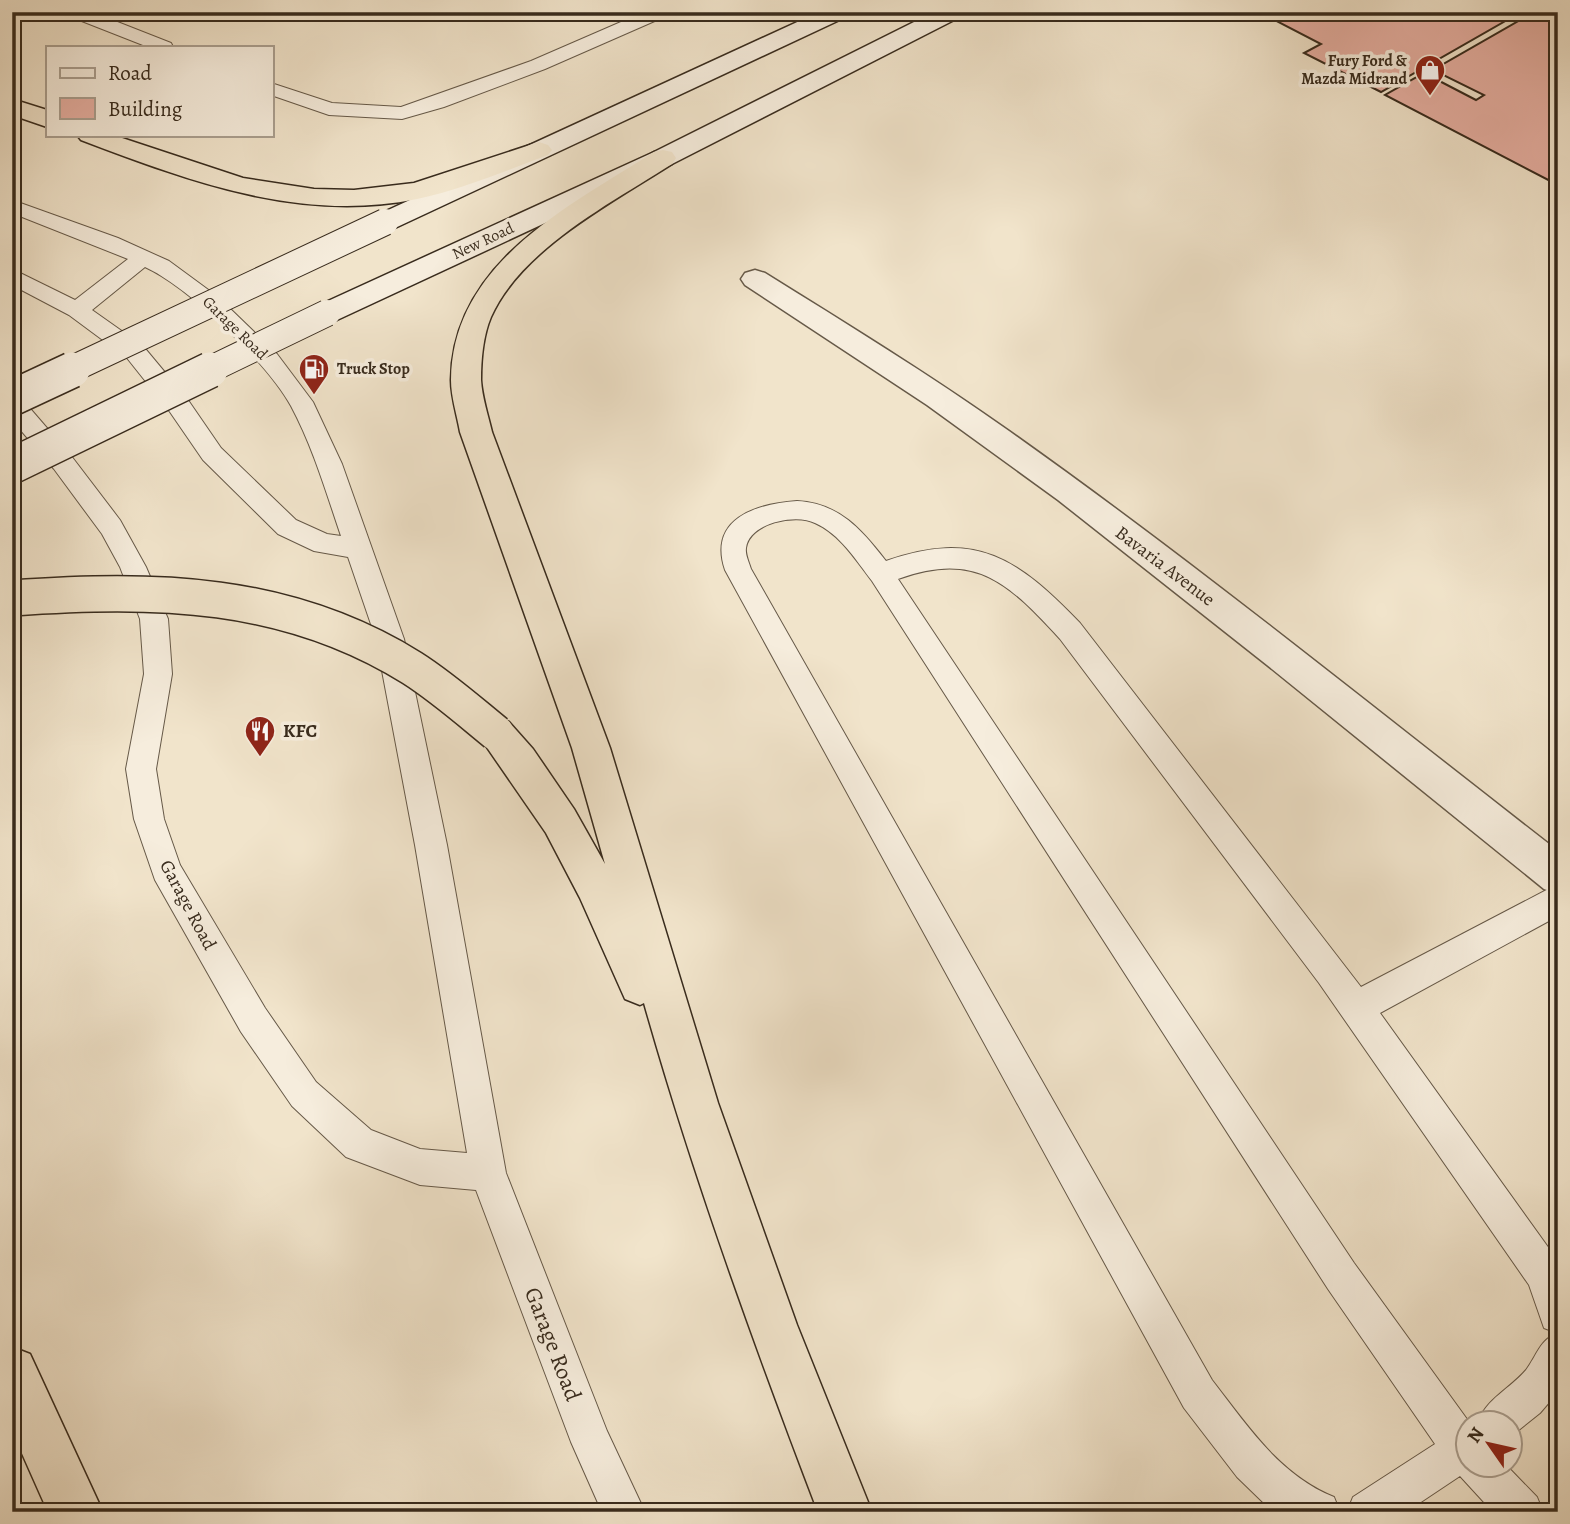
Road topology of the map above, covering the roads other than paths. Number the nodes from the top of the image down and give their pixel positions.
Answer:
1 (75, 12) edge
2 (660, 12) edge
3 (838, 12) edge
4 (953, 12) edge
5 (161, 46) edge
6 (273, 90) edge
7 (12, 106) edge
8 (46, 119) edge
9 (93, 136) edge
10 (539, 150) junction
11 (663, 158) junction
12 (12, 206) edge
13 (143, 258) junction
14 (12, 276) edge
15 (755, 279) dead end
16 (77, 310) junction
17 (12, 398) edge
18 (12, 404) edge
19 (12, 466) edge
20 (360, 548) junction
21 (881, 575) junction
22 (12, 598) edge
23 (1558, 876) edge
24 (1558, 898) edge
25 (1355, 1008) junction
26 (695, 1103) junction
27 (488, 1174) junction
28 (1558, 1314) edge
29 (1558, 1352) edge
30 (12, 1372) edge
31 (1516, 1408) edge
32 (1454, 1434) edge
33 (1454, 1463) edge
34 (1490, 1478) edge
35 (76, 1512) edge
36 (624, 1512) edge
37 (845, 1512) edge
38 (1319, 1512) edge
39 (1368, 1512) edge
40 (1522, 1512) edge

1 - 5 lane
2 - 6 lane
3 - 10 main road
4 - 11 main road, New Road
7 - 8 highway
9 - 10 highway
10 - 17 main road, bridge
11 - 19 main road, New Road, bridge
11 - 26 highway
12 - 13 lane, Garage Road
13 - 16 lane
13 - 20 lane, Garage Road
14 - 16 lane
15 - 23 main road, Bavaria Avenue
16 - 20 lane
18 - 27 lane, Garage Road
20 - 27 lane, Garage Road
21 - 25 lane
21 - 32 lane
21 - 38 lane
22 - 26 highway, bridge
24 - 25 lane
25 - 28 lane
26 - 37 highway
27 - 36 lane, Garage Road
29 - 31 lane
30 - 35 highway
33 - 39 lane
34 - 40 lane

